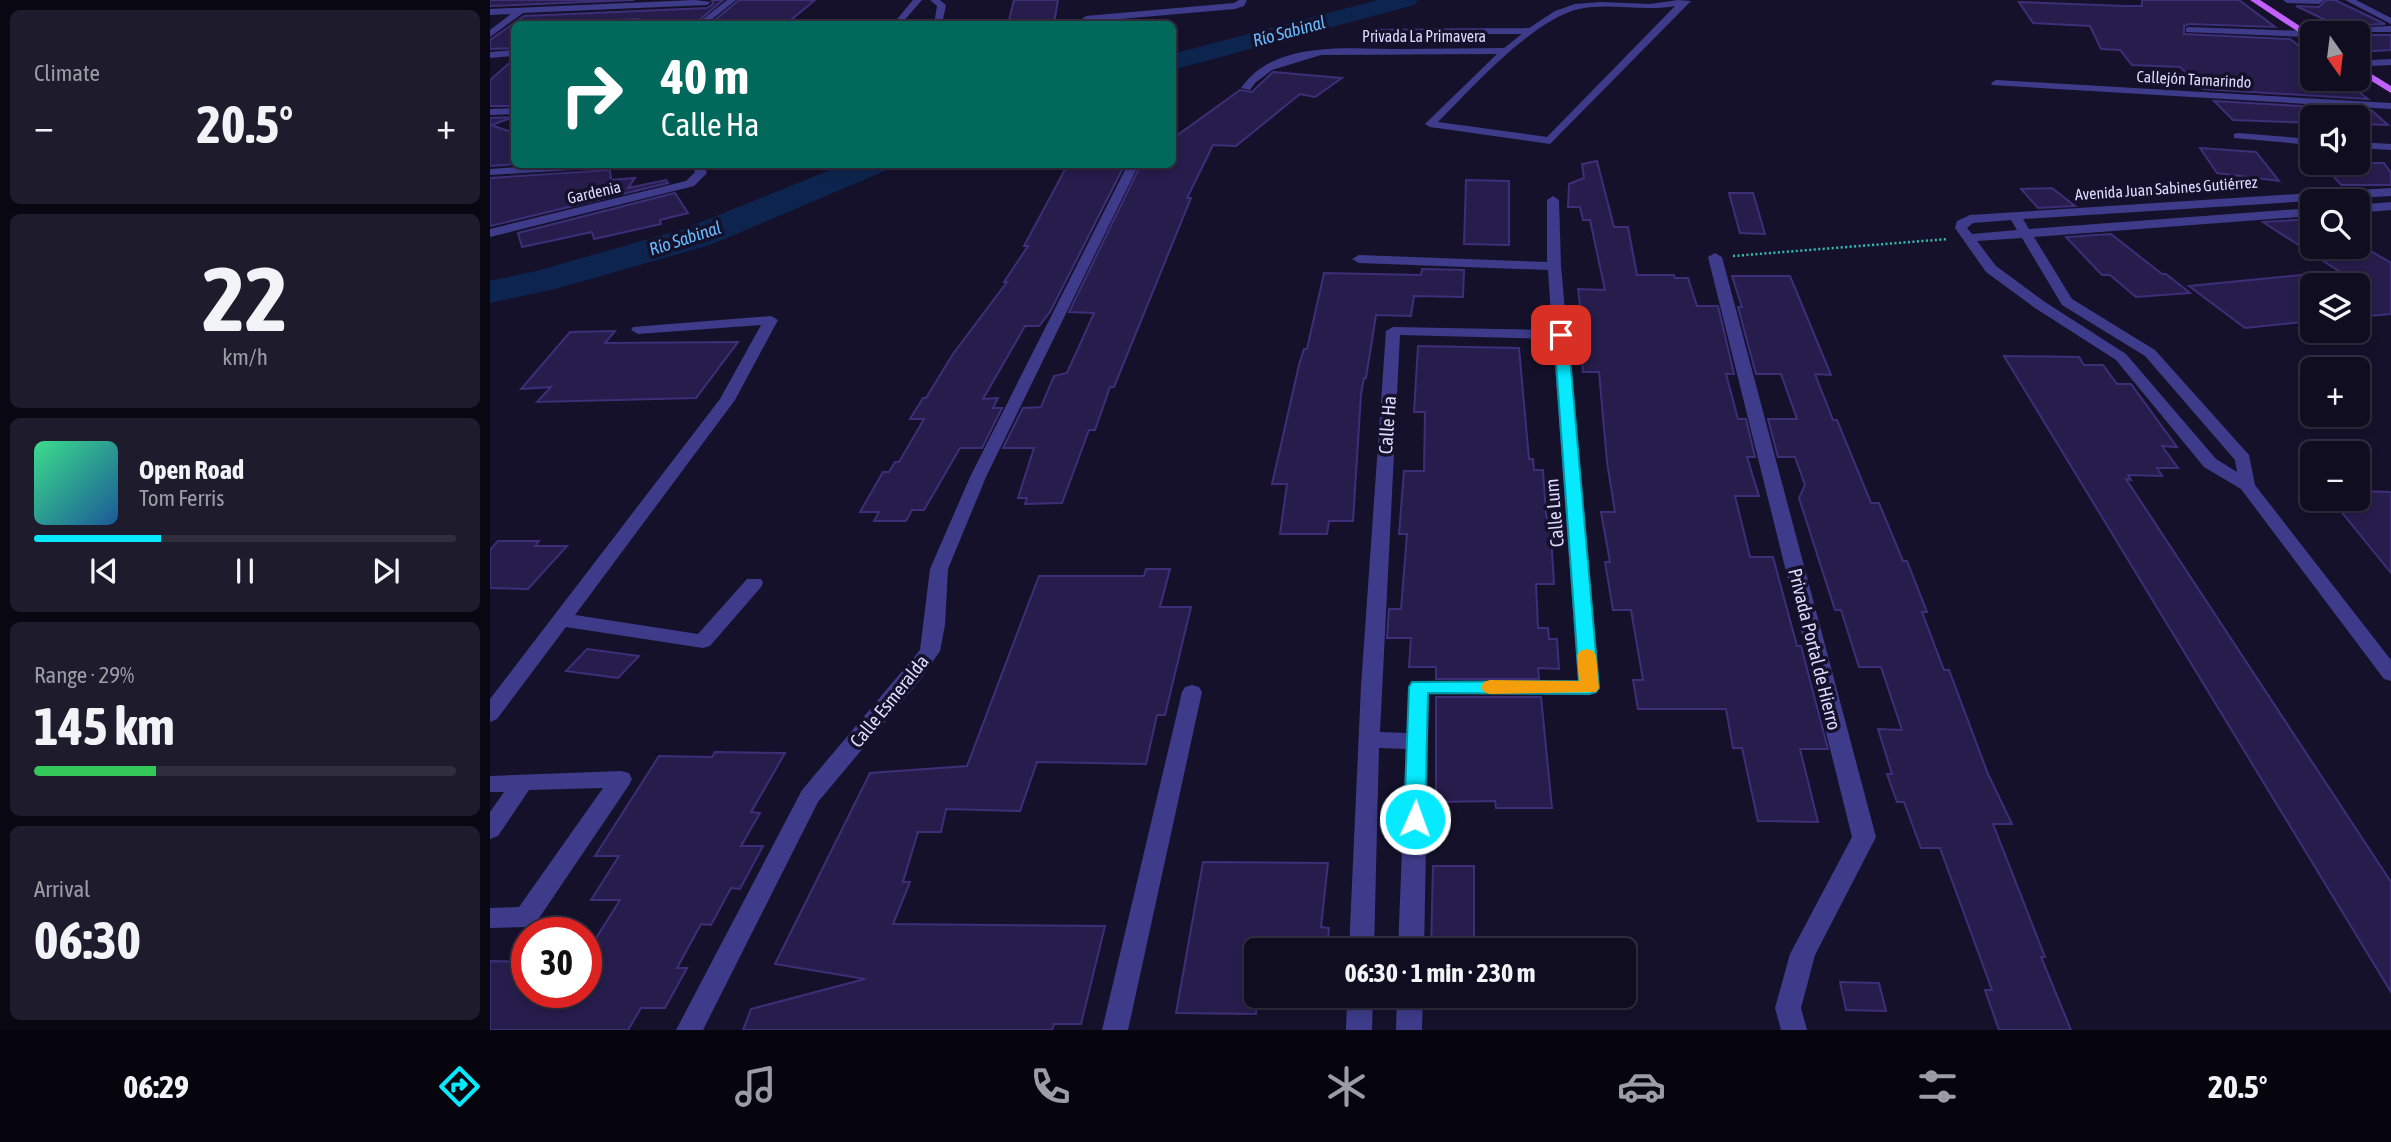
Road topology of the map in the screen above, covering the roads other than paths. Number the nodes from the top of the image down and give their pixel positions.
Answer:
1 (534, 0) edge
2 (551, 0) edge
3 (732, 0) edge
4 (918, 0) edge
5 (934, 0) edge
6 (1243, 0) edge
7 (2253, 0) edge
8 (2273, 0) edge
9 (2287, 0) edge
10 (2349, 0) edge
11 (1688, 1) edge
12 (2319, 1) edge
13 (707, 2) dead end
14 (539, 10) junction
15 (521, 11) junction
16 (490, 12) edge
17 (1086, 19) dead end
18 (523, 21) edge
19 (705, 21) edge
20 (900, 21) edge
21 (939, 21) edge
22 (2305, 21) edge
23 (2391, 21) edge
24 (511, 30) edge
25 (2189, 30) dead end
26 (2300, 30) edge
27 (2391, 30) edge
28 (2370, 31) edge
29 (1368, 32) dead end
30 (1531, 32) junction
31 (490, 34) edge
32 (2300, 36) edge
33 (490, 46) edge
34 (1507, 51) junction
35 (511, 53) edge
36 (490, 55) edge
37 (2391, 62) edge
38 (2370, 63) edge
39 (2370, 66) edge
40 (2370, 69) edge
41 (2391, 76) edge
42 (1996, 83) dead end
43 (1246, 88) dead end
44 (2391, 90) edge
45 (511, 102) edge
46 (490, 104) edge
47 (2391, 106) edge
48 (511, 111) edge
49 (490, 113) edge
50 (2238, 136) dead end
51 (2300, 141) edge
52 (2370, 146) edge
53 (2391, 147) edge
54 (564, 168) edge
55 (1132, 168) edge
56 (698, 169) edge
57 (490, 173) edge
58 (2391, 191) edge
59 (2250, 199) junction
60 (1553, 200) dead end
61 (2391, 206) edge
62 (2370, 208) edge
63 (2300, 213) edge
64 (2283, 214) junction
65 (2015, 216) junction
66 (490, 233) edge
67 (2026, 233) junction
68 (1966, 238) junction
69 (1715, 257) road end
70 (1359, 259) dead end
71 (1554, 266) junction
72 (2079, 310) junction
73 (2052, 313) junction
74 (638, 330) dead end
75 (1561, 335) junction
76 (2247, 485) junction
77 (754, 583) dead end
78 (559, 619) junction
79 (2391, 674) edge
80 (1192, 692) dead end
81 (490, 714) edge
82 (1369, 740) junction
83 (1417, 741) junction
84 (523, 782) junction
85 (490, 783) edge
86 (490, 830) edge
87 (490, 918) edge
88 (1362, 938) edge
89 (1411, 938) edge
90 (1360, 1008) edge
91 (1410, 1008) edge
92 (689, 1030) edge
93 (1115, 1030) edge
94 (1359, 1030) edge
95 (1409, 1030) edge
96 (1794, 1030) edge

1 - 15 street
2 - 14 street
3 - 19 street
4 - 20 street
5 - 21 street
6 - 17 street
7 - 26 main road
8 - 22 main road
9 - 12 street
10 - 23 street
11 - 30 street, Privada La Primavera
11 - 34 street, Privada La Primavera
13 - 14 street
14 - 15 street
14 - 18 street
15 - 16 street
15 - 31 street
24 - 33 street
25 - 32 street
27 - 28 street
29 - 30 street
30 - 34 street, Privada La Primavera
34 - 43 street, Privada La Primavera
35 - 36 street
37 - 38 street
39 - 41 main road
40 - 44 main road
42 - 47 street, Callejón Tamarindo
45 - 46 street
48 - 49 street
50 - 51 street
52 - 53 street
54 - 57 street
55 - 92 street, Calle Esmeralda
56 - 66 street, Gardenia
58 - 59 street, Avenida Juan Sabines Gutiérrez
59 - 64 street
59 - 65 street, Avenida Juan Sabines Gutiérrez
60 - 71 street, Calle Lum
61 - 62 street
63 - 64 street, Avenida Juan Sabines Gutiérrez
64 - 67 street, Avenida Juan Sabines Gutiérrez
65 - 67 street
65 - 68 street, Avenida Juan Sabines Gutiérrez
67 - 68 street, Avenida Juan Sabines Gutiérrez
67 - 72 street
68 - 73 street
69 - 96 street, Privada Portal de Hierro
70 - 71 street
71 - 75 street, Calle Lum
72 - 73 street
72 - 76 street
73 - 76 street
74 - 78 street
75 - 82 street, Calle Ha
75 - 83 street, Calle Lum
76 - 79 street
77 - 78 street
78 - 81 street
80 - 93 street
82 - 83 street
82 - 88 street
83 - 89 street
84 - 85 street
84 - 86 street
84 - 87 street
90 - 94 street
91 - 95 street

